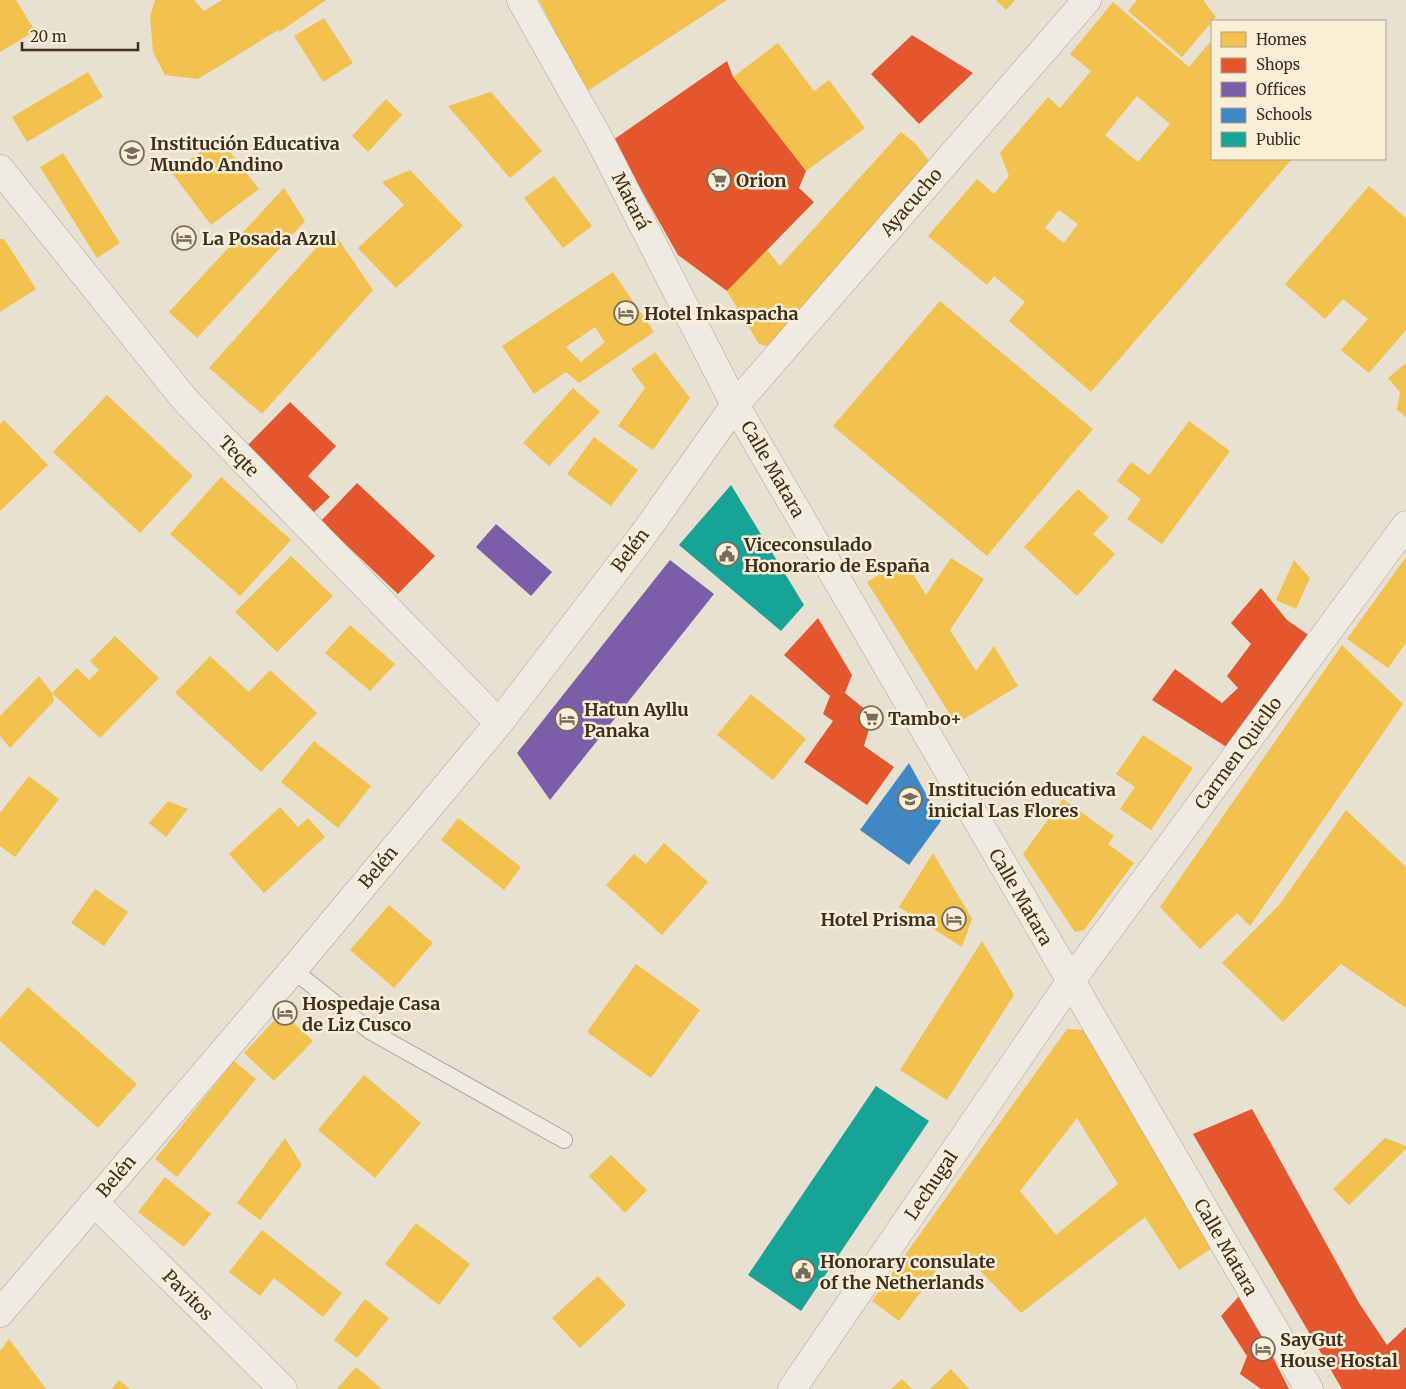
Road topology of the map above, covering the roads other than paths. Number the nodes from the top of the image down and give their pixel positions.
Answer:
1 (521, 0) edge
2 (1087, 0) edge
3 (4, 187) edge
4 (735, 405) junction
5 (1406, 525) edge
6 (499, 723) junction
7 (293, 970) junction
8 (1070, 982) junction
9 (564, 1140) dead end
10 (94, 1202) junction
11 (0, 1313) edge
12 (283, 1389) edge
13 (792, 1389) edge
14 (1309, 1389) edge

1 - 4 street, Matará
2 - 4 street, Ayacucho
3 - 6 street, Teqte
4 - 6 street, Belén
4 - 8 street, Calle Matara
5 - 8 street, Carmen Quicllo
6 - 7 street, Belén
7 - 9 lane
7 - 10 street, Belén
8 - 13 street, Lechugal
8 - 14 street, Calle Matara
10 - 11 street, Belén
10 - 12 street, Pavitos

